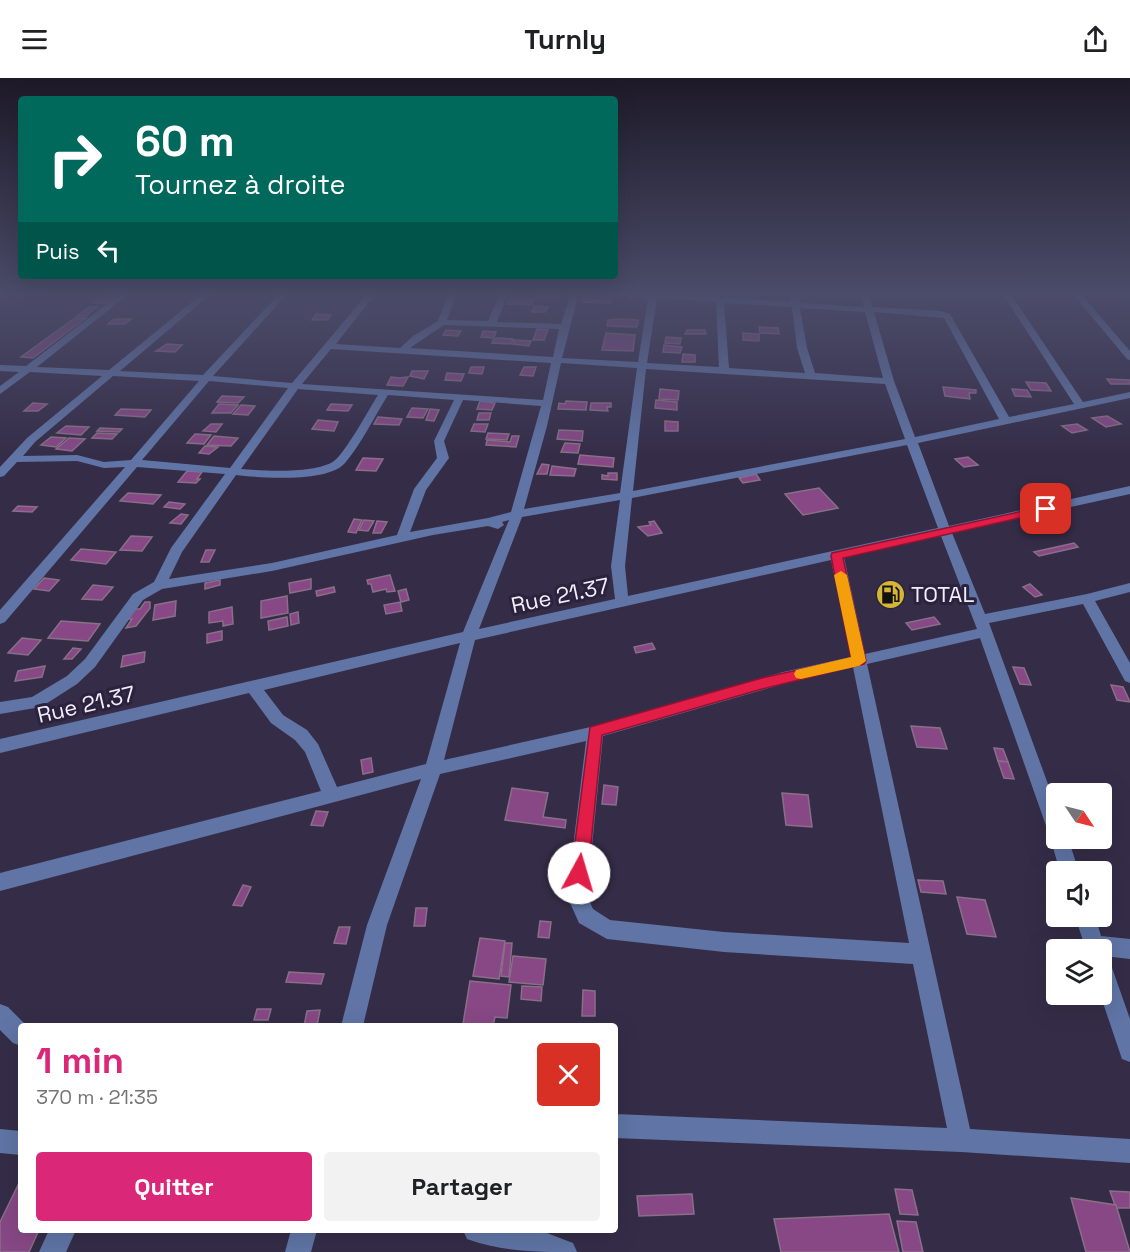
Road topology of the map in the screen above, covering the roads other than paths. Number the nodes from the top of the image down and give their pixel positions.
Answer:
1 (56, 348) edge
2 (144, 348) edge
3 (233, 348) edge
4 (327, 348) edge
5 (351, 348) edge
6 (406, 348) edge
7 (560, 348) edge
8 (645, 348) edge
9 (723, 348) edge
10 (802, 348) edge
11 (879, 348) edge
12 (965, 348) edge
13 (1042, 348) edge
14 (402, 352) junction
15 (557, 360) junction
16 (643, 366) junction
17 (0, 368) edge
18 (27, 370) junction
19 (724, 370) junction
20 (113, 374) junction
21 (811, 376) junction
22 (205, 378) junction
23 (889, 381) junction
24 (295, 386) junction
25 (0, 391) edge
26 (385, 392) junction
27 (1130, 395) edge
28 (460, 397) junction
29 (547, 403) junction
30 (1080, 405) junction
31 (1006, 422) junction
32 (912, 441) junction
33 (15, 459) junction
34 (133, 463) junction
35 (234, 471) junction
36 (0, 474) edge
37 (1130, 490) edge
38 (625, 496) junction
39 (517, 514) junction
40 (489, 522) junction
41 (512, 531) junction
42 (945, 531) junction
43 (402, 538) junction
44 (837, 556) junction
45 (159, 585) junction
46 (1130, 587) edge
47 (1087, 599) junction
48 (622, 603) junction
49 (0, 619) edge
50 (983, 626) junction
51 (469, 636) junction
52 (859, 661) junction
53 (1130, 676) edge
54 (253, 687) junction
55 (0, 708) edge
56 (595, 732) junction
57 (0, 746) edge
58 (433, 769) junction
59 (332, 796) junction
60 (1046, 803) edge
61 (0, 882) edge
62 (1130, 949) edge
63 (1112, 951) edge
64 (921, 954) junction
65 (1112, 998) edge
66 (0, 1015) edge
67 (353, 1023) edge
68 (18, 1032) edge
69 (1130, 1051) edge
70 (618, 1126) edge
71 (961, 1140) junction
72 (0, 1141) edge
73 (18, 1143) edge
74 (1130, 1151) edge
75 (62, 1233) edge
76 (303, 1233) edge
77 (491, 1233) edge
78 (52, 1252) edge
79 (298, 1252) edge
80 (564, 1252) edge

1 - 18 street
2 - 20 street
3 - 22 street
4 - 24 street
5 - 14 street
6 - 14 street
7 - 15 street
8 - 16 street
9 - 19 street
10 - 21 street
11 - 23 street
12 - 31 street
13 - 30 street
14 - 15 street
15 - 16 street
15 - 29 street
16 - 19 street
16 - 38 street
17 - 18 street
18 - 20 street
18 - 25 street
19 - 21 street
20 - 22 street
20 - 33 street
21 - 23 street
22 - 24 street
22 - 34 street
23 - 32 street
24 - 26 street
24 - 35 street
26 - 28 street
26 - 35 street
27 - 30 street
28 - 29 street
28 - 43 street
29 - 39 street
30 - 31 street
31 - 32 street
32 - 38 street
32 - 42 street
33 - 34 street
33 - 36 street
34 - 35 street
34 - 49 street
35 - 45 street
37 - 42 street, Rue 21.37
38 - 39 street
38 - 48 street
39 - 40 street
39 - 41 street
40 - 41 street
40 - 43 street
41 - 51 street
42 - 44 street, Rue 21.37
42 - 50 street
43 - 45 street
44 - 48 street, Rue 21.37
44 - 52 street
45 - 55 street
46 - 47 street
47 - 50 street
47 - 53 street
48 - 51 street, Rue 21.37
50 - 52 street
50 - 60 street
51 - 54 street, Rue 21.37
51 - 58 street
52 - 56 street
52 - 64 street
54 - 57 street, Rue 21.37
54 - 59 street
56 - 58 street
56 - 64 street
58 - 59 street
58 - 67 street
59 - 61 street
62 - 63 street
64 - 71 street
65 - 69 street
66 - 68 street
70 - 71 street
71 - 74 street
72 - 73 street
75 - 78 street
76 - 79 street
77 - 80 street

